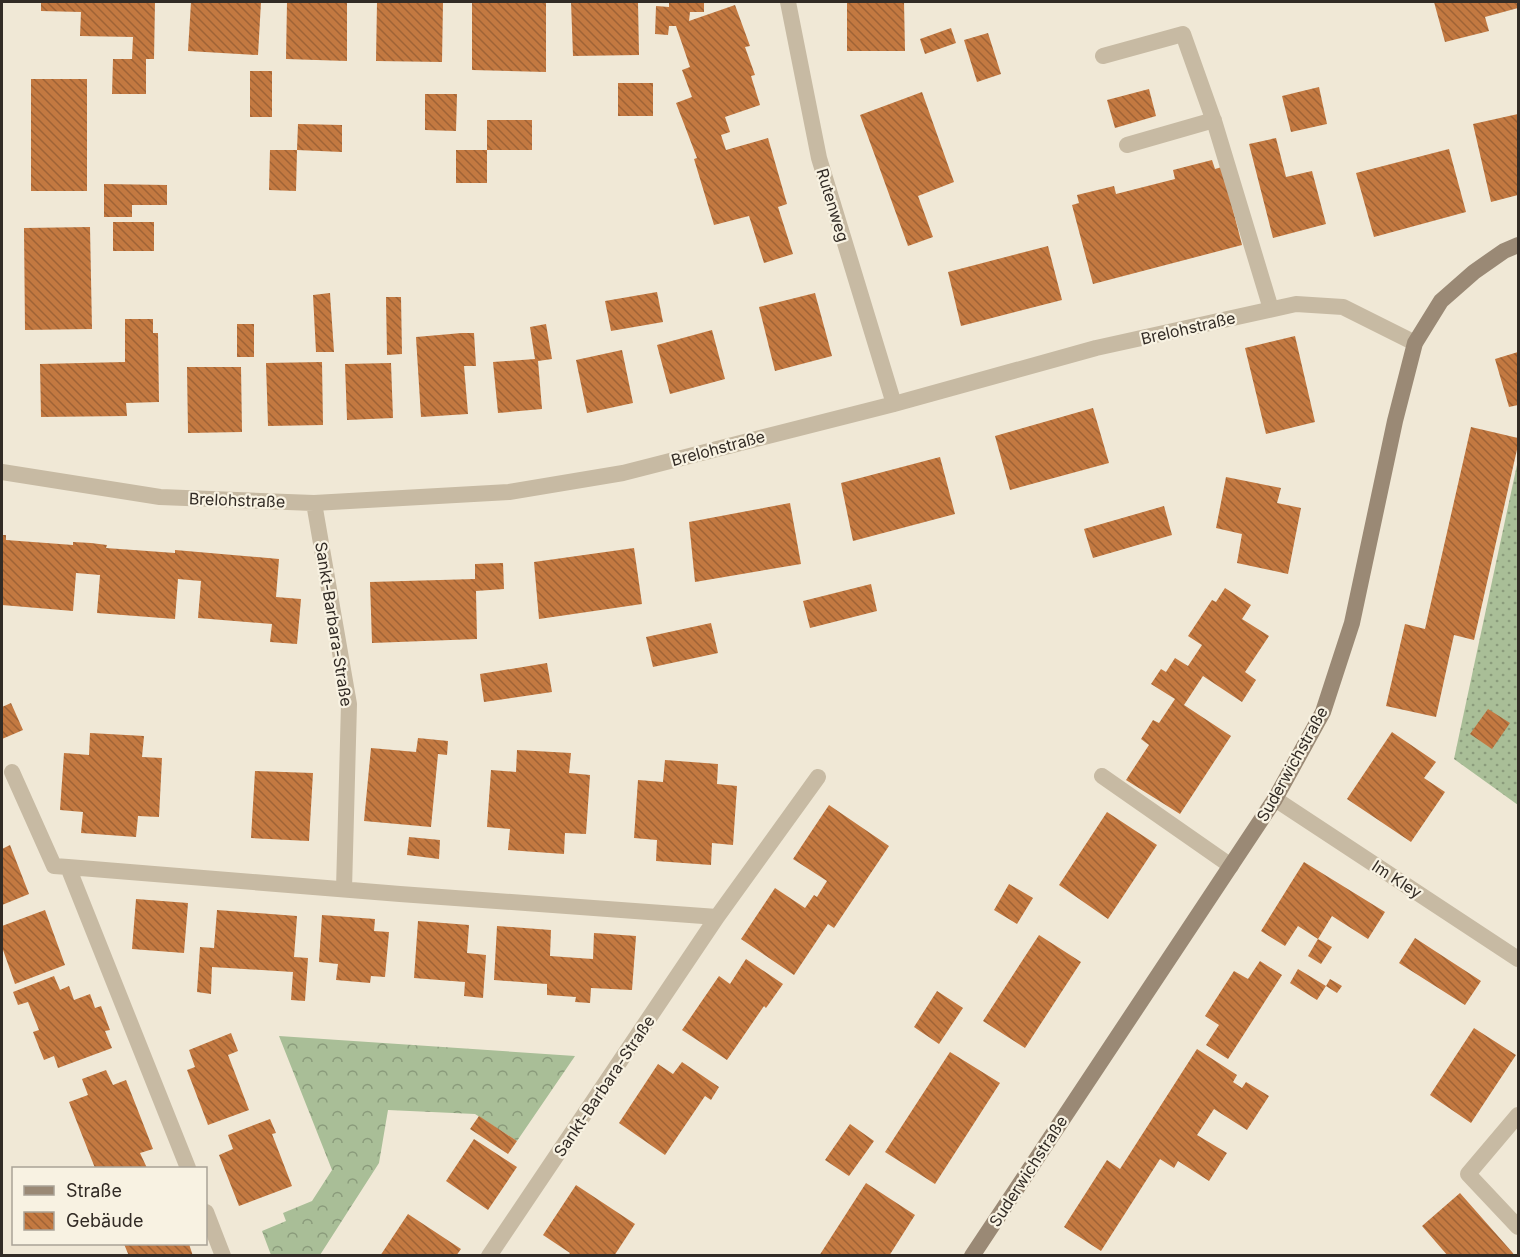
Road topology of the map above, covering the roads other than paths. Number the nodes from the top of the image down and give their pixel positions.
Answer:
1 (788, 2) edge
2 (1102, 56) dead end
3 (1214, 120) junction
4 (1127, 146) dead end
5 (1518, 245) edge
6 (1271, 309) junction
7 (1414, 343) junction
8 (894, 404) junction
9 (2, 472) edge
10 (314, 502) junction
11 (12, 772) dead end
12 (1102, 776) dead end
13 (818, 777) dead end
14 (1275, 799) junction
15 (1231, 866) junction
16 (68, 867) junction
17 (344, 889) junction
18 (717, 917) junction
19 (1518, 959) edge
20 (1518, 1115) edge
21 (188, 1167) edge
22 (207, 1215) edge
23 (1518, 1227) edge
24 (223, 1256) edge
25 (489, 1256) edge
26 (972, 1256) edge

1 - 8 street, Rutenweg
2 - 3 street
3 - 4 street
3 - 6 street
5 - 7 main road, Suderwichstraße
6 - 7 street, Brelohstraße
6 - 8 street, Brelohstraße
7 - 14 main road, Suderwichstraße
8 - 10 street, Brelohstraße
9 - 10 street, Brelohstraße
10 - 17 street, Sankt-Barbara-Straße
11 - 16 street
12 - 15 street
13 - 18 street, Sankt-Barbara-Straße
14 - 15 main road, Suderwichstraße
14 - 19 street, Im Kley
15 - 26 main road, Suderwichstraße
16 - 17 street
16 - 21 street
17 - 18 street
18 - 25 street, Sankt-Barbara-Straße
20 - 23 street
22 - 24 street

